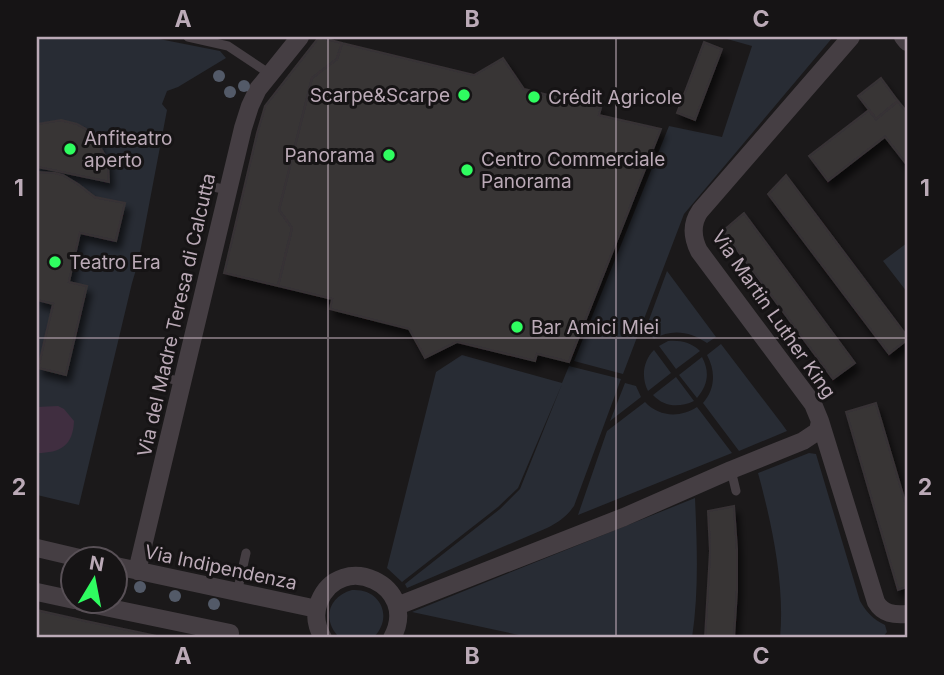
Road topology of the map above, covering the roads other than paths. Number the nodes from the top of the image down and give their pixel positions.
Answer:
1 (188, 37) edge
2 (300, 37) edge
3 (851, 37) edge
4 (903, 37) edge
5 (907, 42) edge
6 (270, 74) junction
7 (204, 185) dead end
8 (228, 190) junction
9 (159, 376) dead end
10 (182, 382) junction
11 (820, 421) junction
12 (731, 470) junction
13 (736, 491) dead end
14 (37, 548) edge
15 (60, 553) edge
16 (246, 553) dead end
17 (130, 569) edge
18 (137, 571) junction
19 (37, 592) edge
20 (237, 593) junction
21 (60, 597) edge
22 (397, 606) junction
23 (317, 609) junction
24 (130, 611) edge
25 (907, 614) edge
26 (230, 633) dead end
27 (323, 638) edge
28 (392, 638) edge

1 - 6 lane
2 - 6 street, Via del Madre Teresa di Calcutta
3 - 11 street, Via Martin Luther King
4 - 5 street
6 - 8 street, Via del Madre Teresa di Calcutta
7 - 8 lane
8 - 10 street, Via del Madre Teresa di Calcutta
9 - 10 lane
10 - 18 street, Via del Madre Teresa di Calcutta
11 - 12 street, Via Martin Luther King
11 - 25 street, Via Martin Luther King
12 - 13 lane
12 - 22 street, Via Martin Luther King
14 - 15 street
16 - 20 lane
17 - 18 street, Via Indipendenza
18 - 20 street, Via Indipendenza
19 - 21 street
20 - 23 street, Via Indipendenza
22 - 23 street
22 - 28 street
23 - 27 street
24 - 26 street

